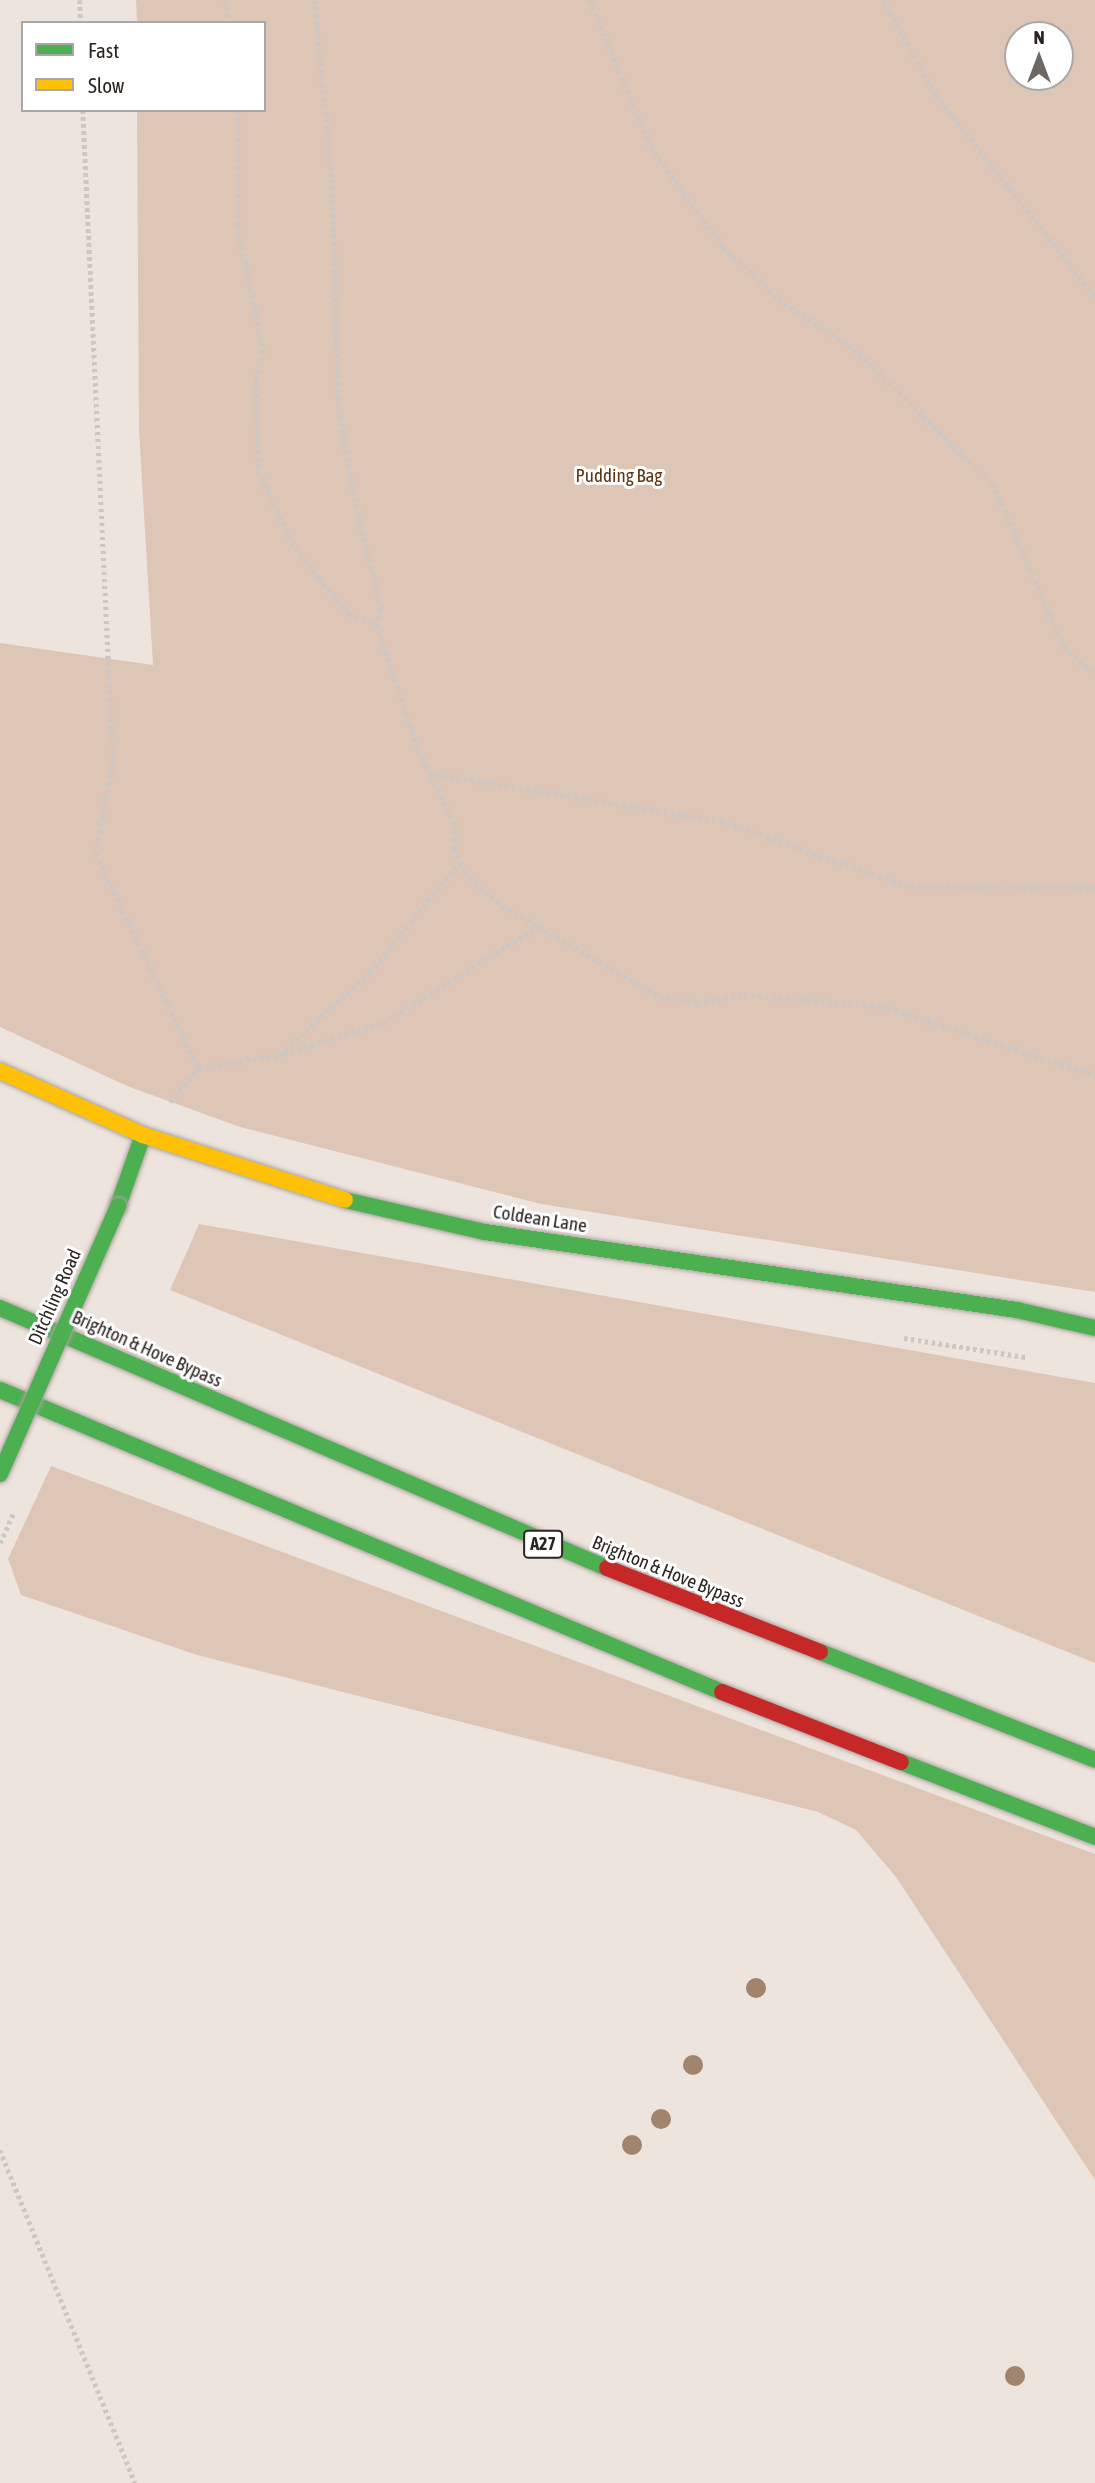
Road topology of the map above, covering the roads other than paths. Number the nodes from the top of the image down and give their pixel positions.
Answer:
1 (0, 1071) edge
2 (143, 1135) junction
3 (0, 1308) edge
4 (1095, 1328) edge
5 (0, 1390) edge
6 (0, 1474) edge
7 (1095, 1760) edge
8 (1095, 1837) edge

1 - 2 main road, Coldean Lane
2 - 4 main road, Coldean Lane
2 - 6 main road, Ditchling Road, bridge
3 - 7 main road, Brighton & Hove Bypass / A27
5 - 8 main road

